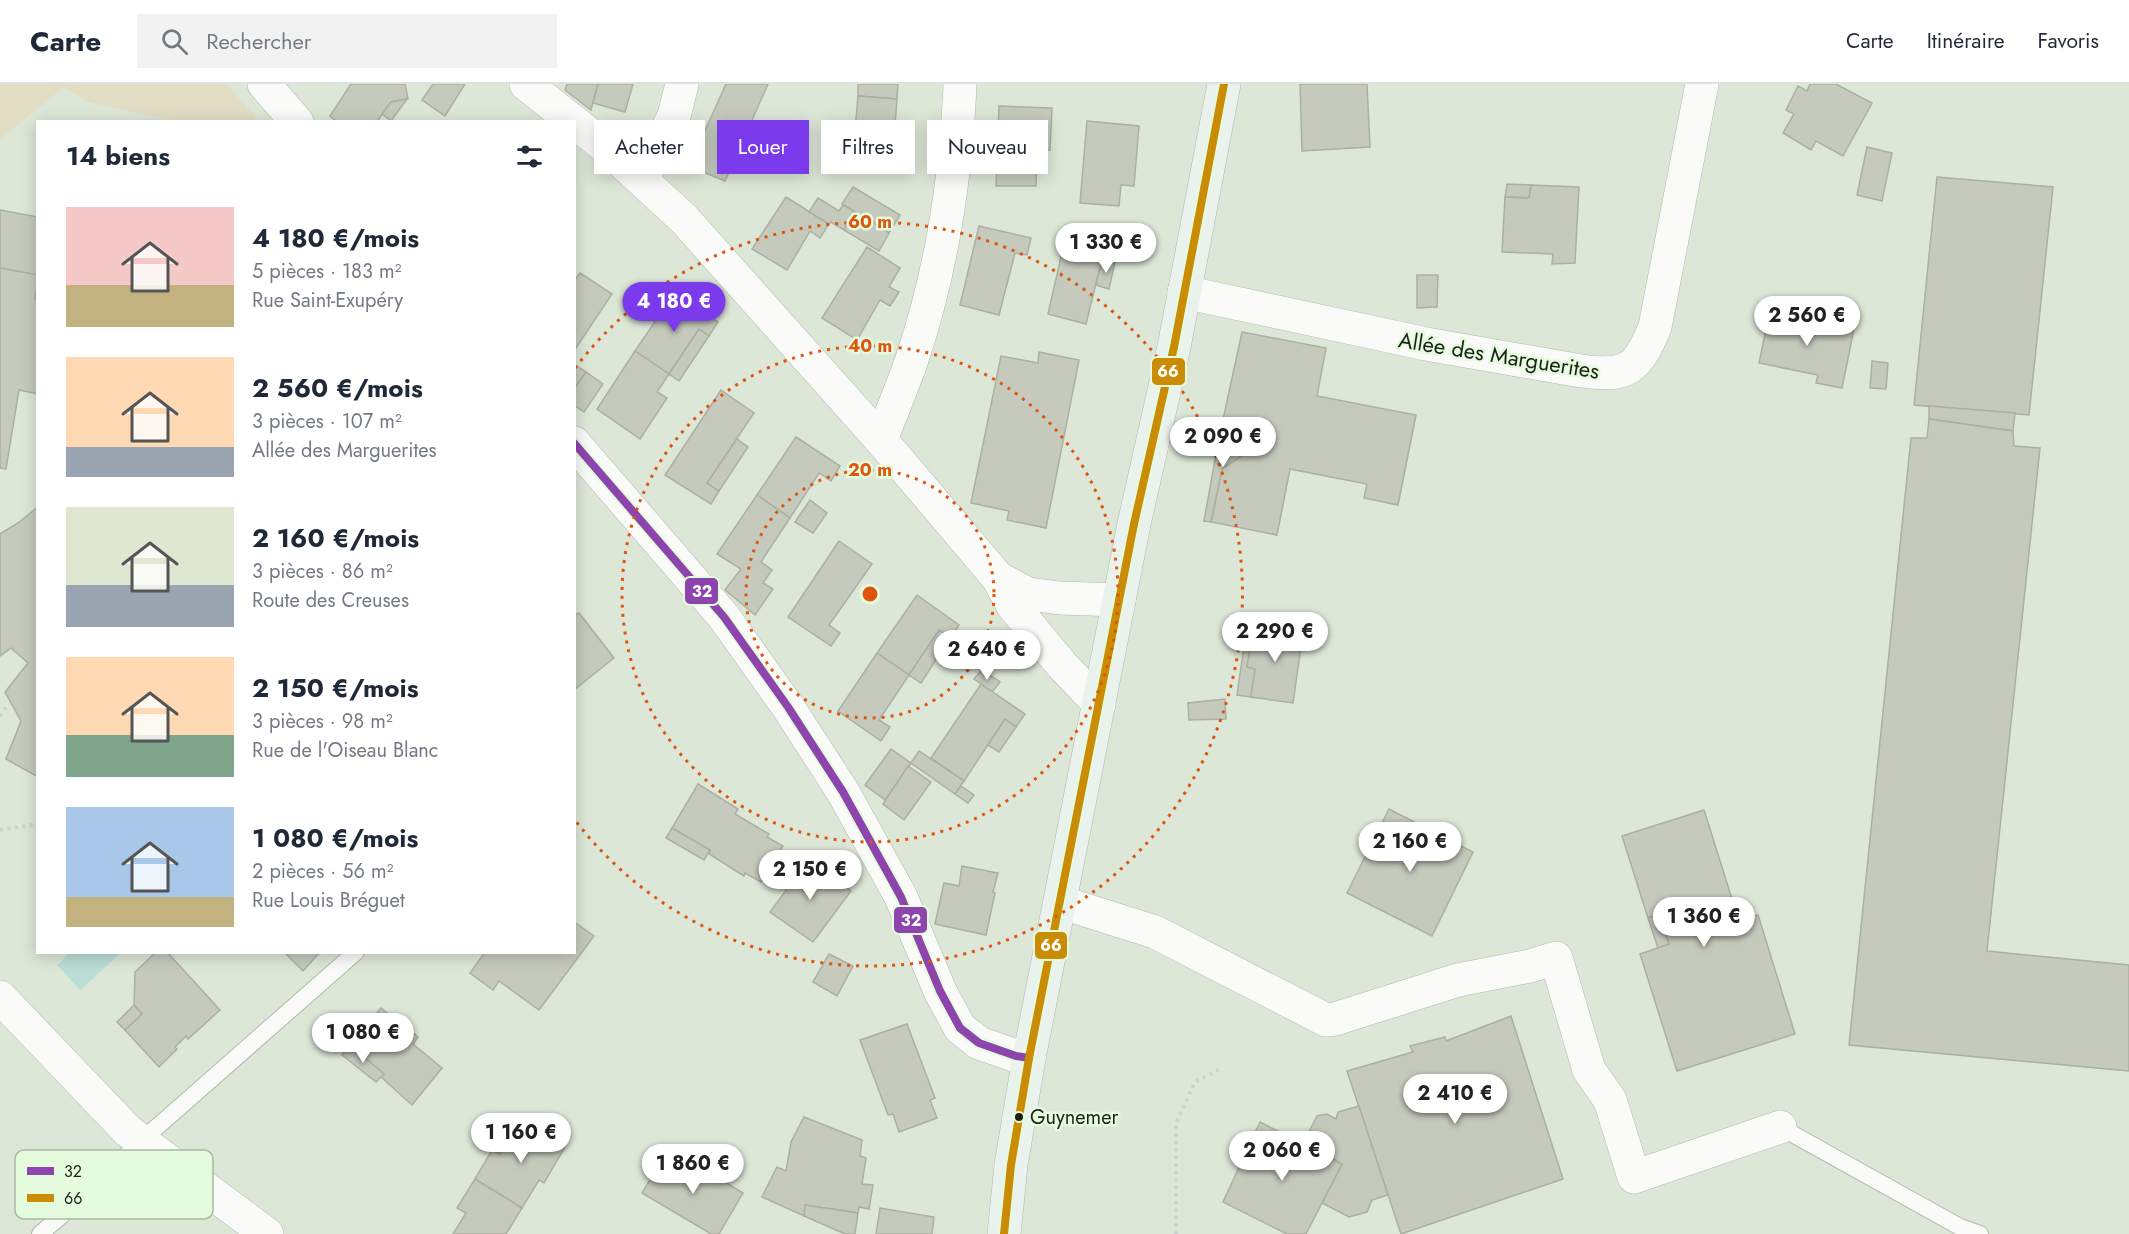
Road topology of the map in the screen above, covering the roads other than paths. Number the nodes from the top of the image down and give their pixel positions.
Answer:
1 (264, 84) edge
2 (526, 84) edge
3 (682, 84) edge
4 (960, 84) edge
5 (1224, 84) edge
6 (1702, 84) edge
7 (295, 120) edge
8 (571, 120) edge
9 (576, 124) edge
10 (642, 180) junction
11 (1184, 292) junction
12 (881, 440) junction
13 (576, 445) edge
14 (998, 578) junction
15 (1119, 600) junction
16 (1099, 704) junction
17 (1060, 902) junction
18 (354, 954) edge
19 (0, 997) edge
20 (1029, 1058) junction
21 (1780, 1127) joint
22 (141, 1141) junction
23 (132, 1150) edge
24 (153, 1150) edge
25 (213, 1196) edge
26 (57, 1219) edge
27 (260, 1232) edge
28 (40, 1234) edge
29 (1004, 1234) edge
30 (1980, 1234) edge

1 - 7 street
2 - 8 street
3 - 10 street
4 - 12 street
5 - 11 main road
6 - 11 street, Allée des Marguerites
9 - 10 street
10 - 12 street
11 - 15 main road
12 - 14 street
13 - 20 street
14 - 15 street
14 - 16 street
15 - 16 main road
16 - 17 main road
17 - 20 main road
17 - 21 street
18 - 22 lane
19 - 22 street
20 - 29 main road
21 - 30 lane
22 - 23 lane
22 - 24 street
25 - 27 street
26 - 28 lane

